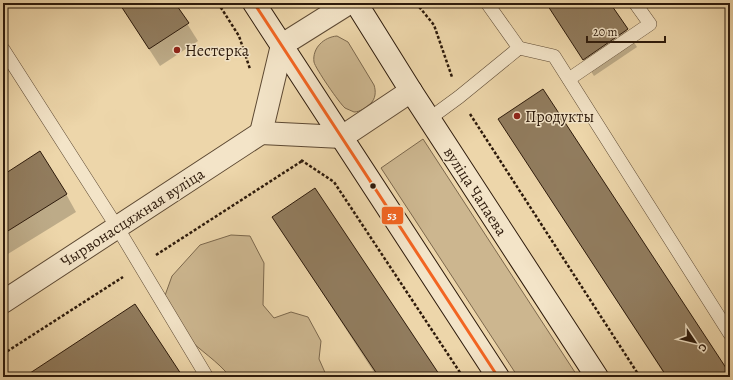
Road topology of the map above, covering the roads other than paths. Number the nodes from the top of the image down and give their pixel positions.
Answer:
1 (254, 3) edge
2 (349, 3) edge
3 (356, 3) edge
4 (487, 3) edge
5 (635, 3) edge
6 (282, 45) junction
7 (519, 48) junction
8 (3, 49) edge
9 (569, 79) junction
10 (410, 91) junction
11 (429, 119) junction
12 (261, 133) junction
13 (342, 137) junction
14 (117, 227) junction
15 (3, 302) edge
16 (730, 334) edge
17 (207, 377) edge
18 (498, 377) edge
19 (597, 377) edge

1 - 6 main road
2 - 6 main road
3 - 10 main road, вуліца Чапаева
4 - 7 lane
5 - 9 lane
6 - 12 main road
6 - 13 main road
7 - 9 lane
7 - 11 lane
8 - 14 lane
9 - 16 lane
10 - 11 main road, вуліца Чапаева
10 - 13 main road
11 - 19 main road, вуліца Чапаева
12 - 13 main road
12 - 14 main road, Чырвонасцяжная вуліца
13 - 18 main road
14 - 15 main road, Чырвонасцяжная вуліца
14 - 17 lane

